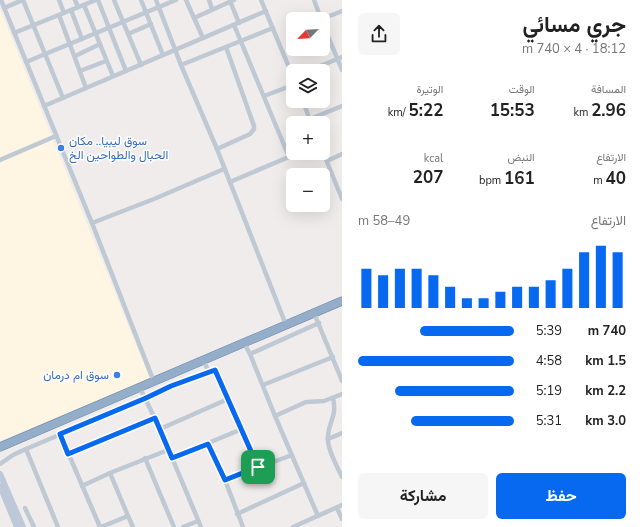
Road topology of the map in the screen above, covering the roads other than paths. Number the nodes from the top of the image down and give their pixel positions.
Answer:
1 (1, 0) edge
2 (23, 0) edge
3 (60, 0) edge
4 (75, 0) edge
5 (97, 0) edge
6 (114, 0) edge
7 (141, 0) edge
8 (156, 0) edge
9 (176, 0) edge
10 (186, 0) edge
11 (209, 0) edge
12 (261, 0) edge
13 (314, 0) edge
14 (232, 1) edge
15 (84, 5) junction
16 (78, 7) junction
17 (4, 8) junction
18 (159, 8) junction
19 (71, 10) junction
20 (212, 10) junction
21 (266, 11) junction
22 (342, 11) edge
23 (319, 12) edge
24 (64, 13) junction
25 (146, 13) junction
26 (59, 15) junction
27 (330, 16) edge
28 (194, 18) junction
29 (123, 22) junction
30 (150, 24) junction
31 (236, 24) junction
32 (34, 26) junction
33 (108, 28) junction
34 (273, 28) junction
35 (14, 33) junction
36 (95, 34) junction
37 (128, 34) junction
38 (203, 38) junction
39 (330, 38) edge
40 (82, 39) junction
41 (242, 41) junction
42 (70, 44) junction
43 (100, 44) junction
44 (226, 47) junction
45 (175, 49) junction
46 (46, 55) junction
47 (163, 55) junction
48 (75, 56) junction
49 (340, 58) edge
50 (106, 61) junction
51 (26, 62) junction
52 (288, 64) edge
53 (325, 64) edge
54 (141, 65) junction
55 (182, 65) junction
56 (342, 70) edge
57 (80, 71) junction
58 (126, 71) junction
59 (113, 76) junction
60 (86, 88) junction
61 (286, 88) edge
62 (264, 96) junction
63 (62, 98) junction
64 (44, 106) junction
65 (342, 106) edge
66 (321, 116) edge
67 (56, 136) junction
68 (217, 149) junction
69 (286, 150) edge
70 (342, 154) edge
71 (286, 158) edge
72 (0, 160) edge
73 (327, 161) joint
74 (224, 169) junction
75 (230, 182) junction
76 (342, 199) edge
77 (92, 223) junction
78 (342, 301) edge
79 (314, 313) junction
80 (319, 323) junction
81 (286, 325) junction
82 (244, 343) junction
83 (250, 354) junction
84 (333, 357) junction
85 (203, 360) junction
86 (209, 372) junction
87 (342, 381) edge
88 (154, 382) junction
89 (263, 384) junction
90 (140, 388) junction
91 (342, 394) edge
92 (146, 398) junction
93 (333, 398) junction
94 (228, 399) junction
95 (275, 416) junction
96 (155, 418) junction
97 (160, 429) junction
98 (242, 429) junction
99 (342, 433) edge
100 (60, 434) junction
101 (328, 439) junction
102 (208, 444) junction
103 (0, 447) edge
104 (26, 449) junction
105 (168, 450) junction
106 (68, 454) junction
107 (292, 455) junction
108 (145, 458) junction
109 (172, 458) junction
110 (0, 464) edge
111 (258, 467) junction
112 (341, 470) edge
113 (110, 473) junction
114 (0, 474) edge
115 (342, 477) edge
116 (225, 480) junction
117 (304, 483) junction
118 (0, 486) edge
119 (82, 486) junction
120 (4, 494) edge
121 (340, 506) edge
122 (26, 508) dead end
123 (237, 514) junction
124 (128, 516) junction
125 (318, 516) junction
126 (342, 519) edge
127 (198, 521) junction
128 (304, 525) edge
129 (18, 526) edge
130 (34, 527) edge
131 (58, 527) edge
132 (100, 527) edge
133 (133, 527) edge
134 (174, 527) edge
135 (183, 527) edge
136 (201, 527) edge
137 (243, 527) edge
138 (293, 527) edge

1 - 17 street
2 - 17 street
2 - 32 street
3 - 24 street
4 - 16 street
5 - 15 street
5 - 33 street
6 - 29 street
7 - 25 street
8 - 18 street
9 - 18 street
10 - 28 street
11 - 20 street
12 - 21 street
13 - 23 street
14 - 20 street
14 - 31 street
15 - 16 street
15 - 36 street
16 - 19 street
17 - 35 street
18 - 25 street
18 - 45 street
19 - 24 street
19 - 40 street
20 - 28 street
21 - 31 street
21 - 34 street
22 - 27 street
24 - 26 street
25 - 29 street
25 - 30 street
26 - 32 street
26 - 42 street
28 - 38 street
29 - 33 street
29 - 37 street
30 - 37 street
30 - 47 street
31 - 38 street
31 - 41 street
32 - 35 street
32 - 46 street
33 - 36 street
33 - 58 street
34 - 41 street
34 - 52 street
35 - 51 street
36 - 40 street
36 - 43 street
37 - 54 street
38 - 45 street
39 - 49 street
40 - 42 street
41 - 44 street
41 - 62 street
42 - 46 street
42 - 48 street
43 - 48 street
43 - 50 street
44 - 55 street
44 - 68 street
45 - 47 street
45 - 55 street
46 - 51 street
46 - 63 street
47 - 54 street
48 - 57 street
49 - 53 street
49 - 56 street
50 - 57 street
50 - 59 street
51 - 64 street
54 - 58 street
55 - 68 street
57 - 60 street
58 - 59 street
59 - 60 street
60 - 63 street
61 - 62 street
62 - 69 street
63 - 64 street
64 - 67 street
65 - 66 street
67 - 72 street
67 - 77 street
68 - 74 street
70 - 73 street
71 - 75 street
73 - 76 street
74 - 75 street
74 - 77 street
75 - 81 street
77 - 88 street
78 - 79 highway
79 - 80 street
79 - 81 highway
80 - 83 street
80 - 84 street
81 - 82 highway
82 - 83 street
82 - 85 highway
83 - 89 street
84 - 87 street
84 - 89 street
85 - 86 street
85 - 88 highway
86 - 92 street
86 - 94 street
88 - 90 highway
89 - 95 street
90 - 92 street
90 - 103 highway
91 - 93 street
92 - 96 street
92 - 100 street
93 - 95 street
93 - 101 street
94 - 97 street
94 - 98 street
95 - 107 street
96 - 97 street
96 - 106 street
97 - 105 street
98 - 102 street
98 - 111 street
99 - 101 street
100 - 104 street
100 - 106 street
101 - 112 street
102 - 109 street
102 - 116 street
104 - 110 street
104 - 131 street
105 - 108 street
105 - 109 street
106 - 119 street
107 - 111 street
107 - 117 street
108 - 113 street
108 - 134 street
109 - 127 street
111 - 116 street
112 - 115 street
113 - 119 street
113 - 124 street
114 - 120 main road
116 - 123 street
117 - 123 street
117 - 125 street
118 - 120 main road
119 - 132 street
120 - 129 main road
121 - 125 street
121 - 126 street
122 - 130 street
123 - 137 street
124 - 132 street
124 - 133 street
125 - 128 street
127 - 135 street
127 - 136 street
128 - 138 street

